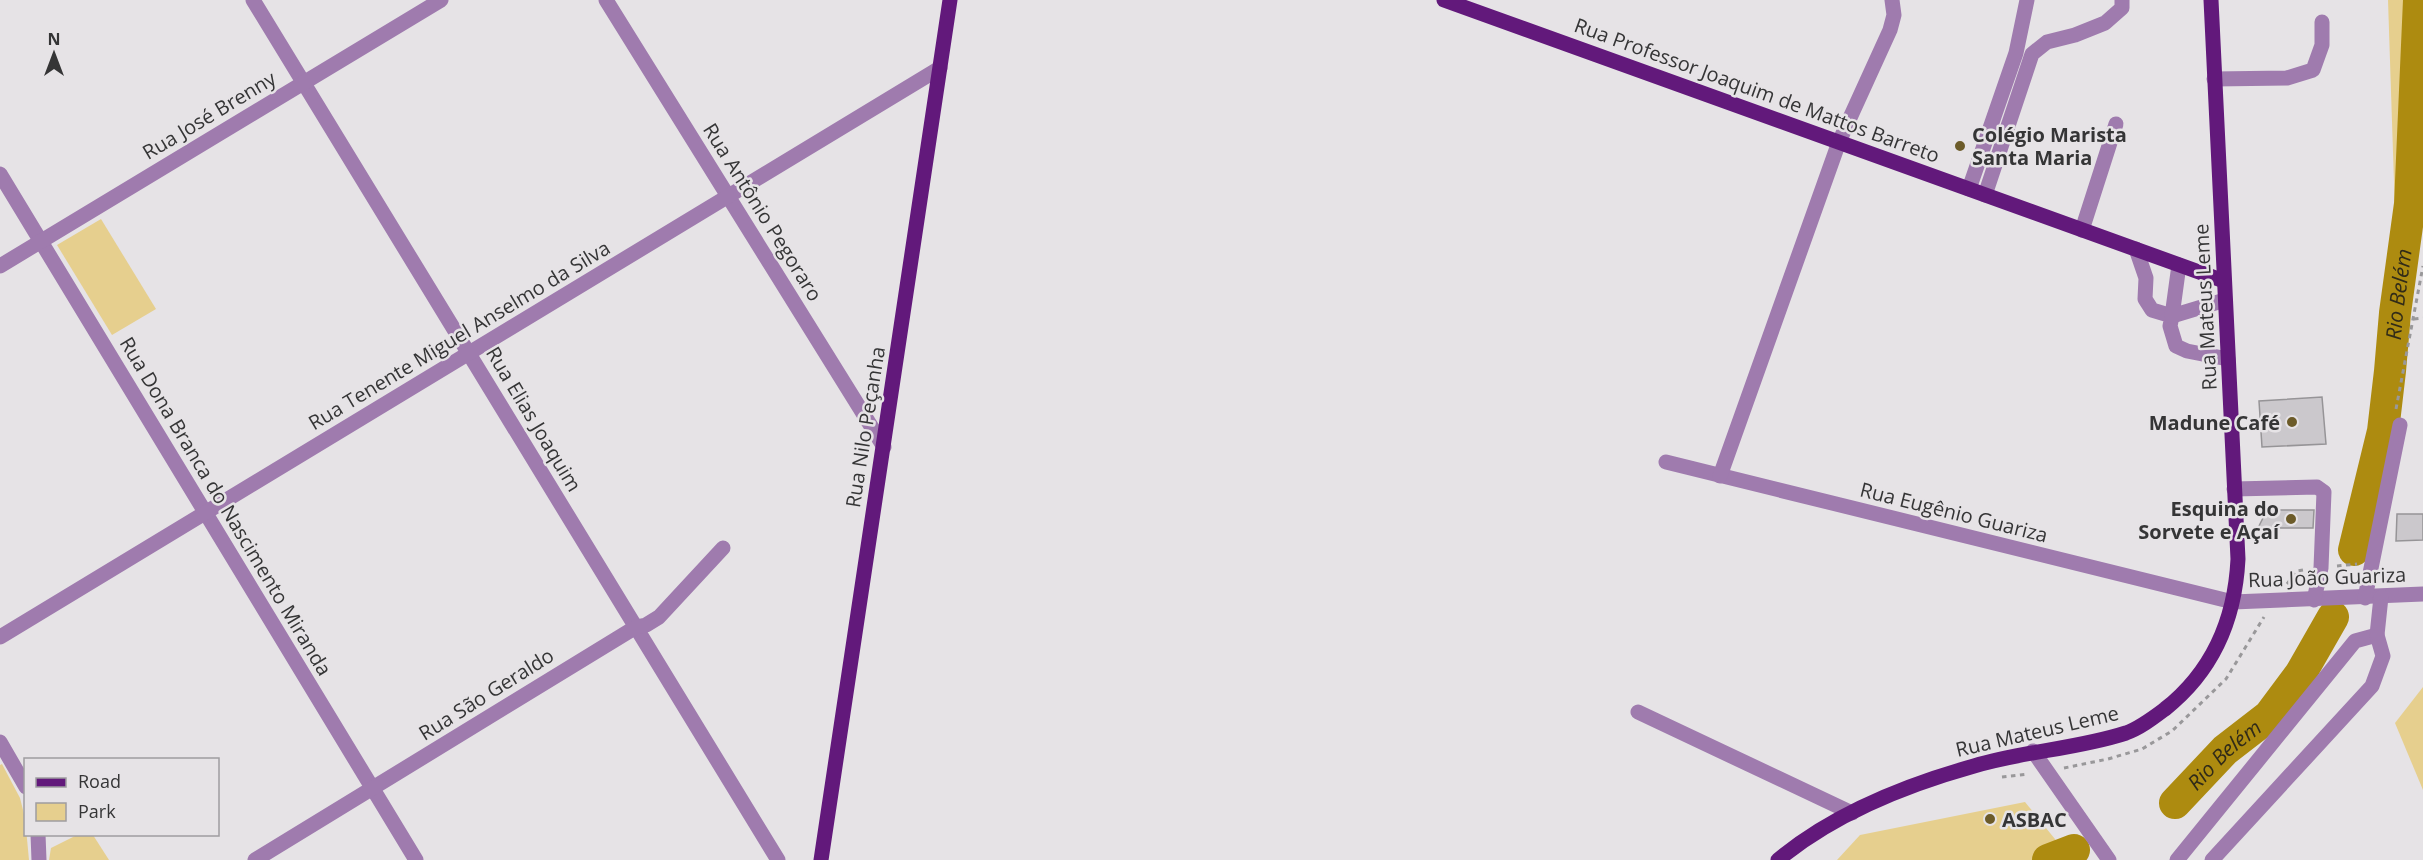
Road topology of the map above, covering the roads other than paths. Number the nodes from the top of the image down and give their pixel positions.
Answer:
1 (253, 0) edge
2 (441, 0) edge
3 (606, 0) edge
4 (950, 0) edge
5 (1444, 0) edge
6 (1892, 0) edge
7 (2027, 0) edge
8 (2122, 0) edge
9 (2211, 0) edge
10 (2322, 22) dead end
11 (940, 68) junction
12 (2214, 79) junction
13 (304, 83) junction
14 (2116, 124) dead end
15 (1839, 142) junction
16 (0, 174) edge
17 (1970, 189) junction
18 (1985, 195) junction
19 (728, 197) junction
20 (2082, 230) junction
21 (41, 242) junction
22 (2136, 249) junction
23 (2179, 265) junction
24 (0, 266) edge
25 (2224, 281) junction
26 (2225, 300) junction
27 (2172, 316) junction
28 (469, 353) junction
29 (2228, 359) junction
30 (2398, 419) road end
31 (884, 447) junction
32 (1666, 462) dead end
33 (1720, 476) junction
34 (2234, 489) junction
35 (206, 513) junction
36 (723, 548) dead end
37 (2423, 594) edge
38 (2381, 597) junction
39 (2365, 598) junction
40 (2314, 600) junction
41 (2233, 603) junction
42 (636, 627) junction
43 (2377, 635) junction
44 (0, 638) edge
45 (1638, 712) dead end
46 (0, 742) edge
47 (2033, 751) junction
48 (24, 784) edge
49 (373, 788) junction
50 (1852, 813) junction
51 (38, 836) edge
52 (39, 860) edge
53 (255, 860) edge
54 (416, 860) edge
55 (778, 860) edge
56 (821, 860) edge
57 (1778, 860) edge
58 (2109, 860) edge
59 (2176, 860) edge
60 (2212, 860) edge

1 - 13 street, Rua Elias Joaquim
2 - 13 street, Rua José Brenny
3 - 19 street, Rua Antônio Pegoraro
4 - 11 main road, Rua Nilo Peçanha
5 - 15 main road, Rua Professor Joaquim de Mattos Barreto
6 - 15 street
7 - 17 street
8 - 18 street
9 - 12 main road, Rua Mateus Leme
10 - 12 street
11 - 19 street, Rua Tenente Miguel Anselmo da Silva
11 - 31 main road, Rua Nilo Peçanha
12 - 25 main road, Rua Mateus Leme
13 - 21 street, Rua José Brenny
13 - 28 street, Rua Elias Joaquim
14 - 20 street
15 - 17 main road, Rua Professor Joaquim de Mattos Barreto
15 - 33 street
16 - 21 street, Rua Dona Branca do Nascimento Miranda
17 - 18 main road, Rua Professor Joaquim de Mattos Barreto
18 - 20 main road, Rua Professor Joaquim de Mattos Barreto
19 - 28 street, Rua Tenente Miguel Anselmo da Silva
19 - 31 street, Rua Antônio Pegoraro
20 - 22 main road, Rua Professor Joaquim de Mattos Barreto
21 - 24 street, Rua José Brenny
21 - 35 street, Rua Dona Branca do Nascimento Miranda
22 - 23 main road, Rua Professor Joaquim de Mattos Barreto
22 - 27 street
23 - 25 main road, Rua Professor Joaquim de Mattos Barreto
23 - 27 street
25 - 26 main road, Rua Mateus Leme
26 - 27 street
26 - 29 main road, Rua Mateus Leme
27 - 29 street
28 - 35 street, Rua Tenente Miguel Anselmo da Silva
28 - 42 street, Rua Elias Joaquim
29 - 34 main road, Rua Mateus Leme
30 - 39 street
31 - 56 main road, Rua Nilo Peçanha
32 - 33 street, Rua Eugênio Guariza
33 - 41 street, Rua Eugênio Guariza
34 - 40 street
34 - 41 main road, Rua Mateus Leme
35 - 44 street, Rua Tenente Miguel Anselmo da Silva
35 - 49 street, Rua Dona Branca do Nascimento Miranda
36 - 42 street, Rua São Geraldo
37 - 38 street, Rua João Guariza
38 - 39 street, Rua João Guariza
38 - 43 street
39 - 40 street, Rua João Guariza
40 - 41 street, Rua João Guariza
41 - 47 main road, Rua Mateus Leme
42 - 49 street, Rua São Geraldo
42 - 55 street, Rua Elias Joaquim
43 - 59 street
43 - 60 street
45 - 50 street
46 - 48 street
47 - 50 main road, Rua Mateus Leme
47 - 58 street
49 - 53 street, Rua São Geraldo
49 - 54 street, Rua Dona Branca do Nascimento Miranda
50 - 57 main road, Rua Mateus Leme
51 - 52 street

